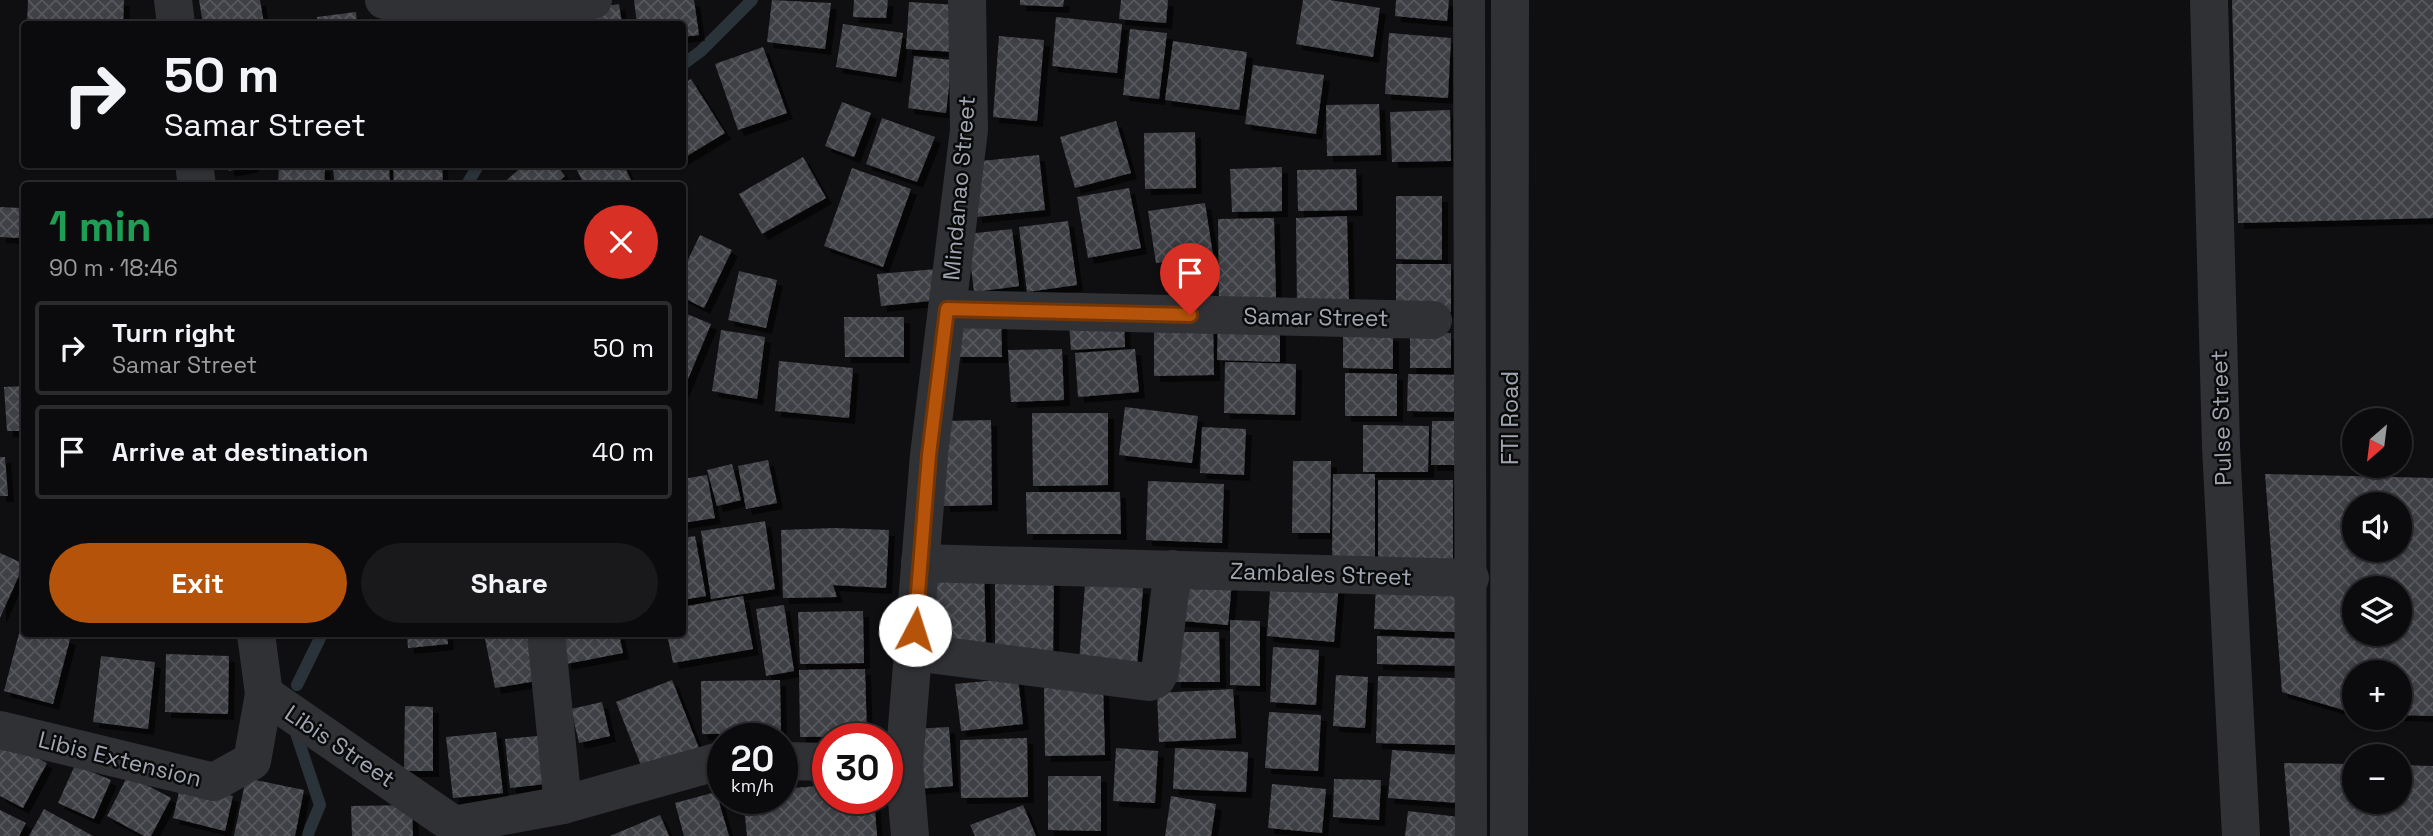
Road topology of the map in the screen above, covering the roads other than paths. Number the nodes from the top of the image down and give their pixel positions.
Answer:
1 (173, 0) edge
2 (384, 0) edge
3 (593, 0) edge
4 (967, 0) edge
5 (1469, 0) edge
6 (1510, 0) edge
7 (2209, 0) edge
8 (176, 21) edge
9 (947, 309) junction
10 (1433, 320) dead end
11 (920, 563) junction
12 (1173, 569) junction
13 (1470, 579) junction
14 (256, 637) edge
15 (546, 637) edge
16 (913, 652) junction
17 (264, 694) junction
18 (902, 723) edge
19 (0, 730) edge
20 (707, 765) edge
21 (903, 800) edge
22 (563, 805) junction
23 (459, 830) edge
24 (910, 836) edge
25 (1471, 836) edge
26 (1509, 836) edge
27 (2241, 836) edge

1 - 8 street
2 - 3 street
4 - 9 street, Mindanao Street
5 - 13 street
6 - 26 street, FTI Road
7 - 27 street, Pulse Street
9 - 10 street, Samar Street
9 - 11 street, Mindanao Street
11 - 12 street, Zambales Street
11 - 16 street, Mindanao Street
12 - 13 street, Zambales Street
12 - 16 street
13 - 25 street
14 - 17 street, Libis Street
15 - 22 street
16 - 18 street, Mindanao Street
17 - 19 street, Libis Extension
17 - 23 street, Libis Street
20 - 22 street
21 - 24 street, Mindanao Street
22 - 23 street

